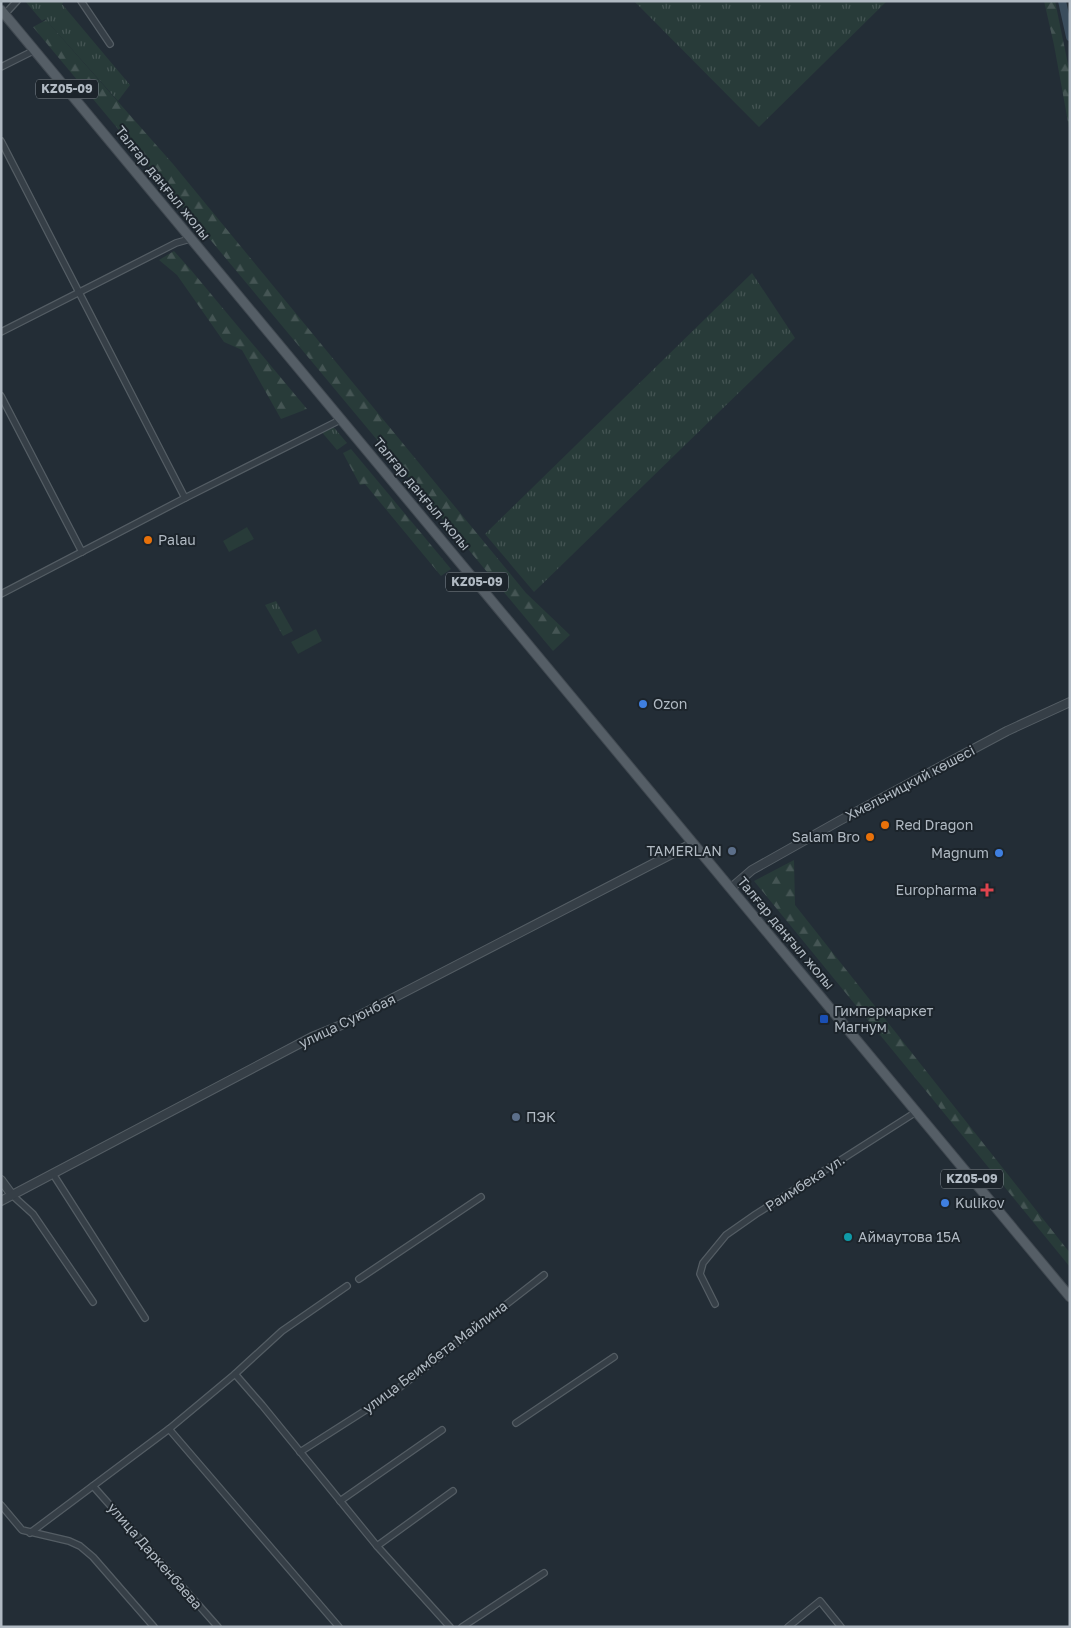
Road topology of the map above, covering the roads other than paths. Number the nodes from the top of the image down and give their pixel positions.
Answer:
1 (17, 1) edge
2 (81, 1) edge
3 (3, 12) edge
4 (110, 44) dead end
5 (35, 50) junction
6 (1, 67) edge
7 (1, 141) edge
8 (190, 238) junction
9 (78, 292) junction
10 (1, 332) edge
11 (1, 396) edge
12 (342, 419) junction
13 (185, 498) junction
14 (82, 552) junction
15 (1, 594) edge
16 (1070, 702) edge
17 (693, 842) junction
18 (731, 888) junction
19 (916, 1112) junction
20 (53, 1174) junction
21 (1, 1180) edge
22 (12, 1196) junction
23 (481, 1197) dead end
24 (1, 1201) edge
25 (544, 1275) dead end
26 (359, 1279) dead end
27 (347, 1286) dead end
28 (1070, 1297) edge
29 (93, 1302) dead end
30 (715, 1304) dead end
31 (145, 1318) dead end
32 (614, 1357) dead end
33 (235, 1374) junction
34 (516, 1423) dead end
35 (169, 1429) junction
36 (442, 1430) dead end
37 (300, 1452) junction
38 (93, 1486) junction
39 (453, 1491) dead end
40 (340, 1501) junction
41 (1, 1506) edge
42 (30, 1533) junction
43 (377, 1546) junction
44 (544, 1573) dead end
45 (154, 1627) edge
46 (218, 1627) edge
47 (339, 1627) edge
48 (450, 1627) edge
49 (462, 1627) edge
50 (788, 1627) edge
51 (841, 1627) edge

1 - 3 street
2 - 4 street
3 - 5 main road, Талғар даңғыл жолы / KZ05-09
5 - 6 street
5 - 8 main road, Талғар даңғыл жолы / KZ05-09
7 - 9 street
8 - 9 street
8 - 12 main road, Талғар даңғыл жолы / KZ05-09
9 - 10 street
9 - 13 street
11 - 14 street
12 - 13 street
12 - 17 main road, Талғар даңғыл жолы / KZ05-09
13 - 14 street
14 - 15 street
16 - 18 street, Хмельницкий көшесі
17 - 18 main road, Талғар даңғыл жолы / KZ05-09
17 - 20 street, улица Суюнбая
18 - 19 main road, Талғар даңғыл жолы / KZ05-09
19 - 28 main road, KZ05-09
19 - 30 street, Раимбека ул.
20 - 22 street, улица Суюнбая
20 - 31 street
21 - 22 street
22 - 24 street, улица Суюнбая
22 - 29 street
23 - 26 street
25 - 37 street, улица Беимбета Майлина
27 - 33 street
32 - 34 street
33 - 35 street
33 - 37 street
35 - 38 street
35 - 47 street
36 - 40 street
37 - 40 street
38 - 42 street
38 - 46 street, улица Даркенбаева
39 - 43 street
40 - 43 street
41 - 42 street
42 - 45 street
43 - 48 street
44 - 49 street
50 - 51 street

